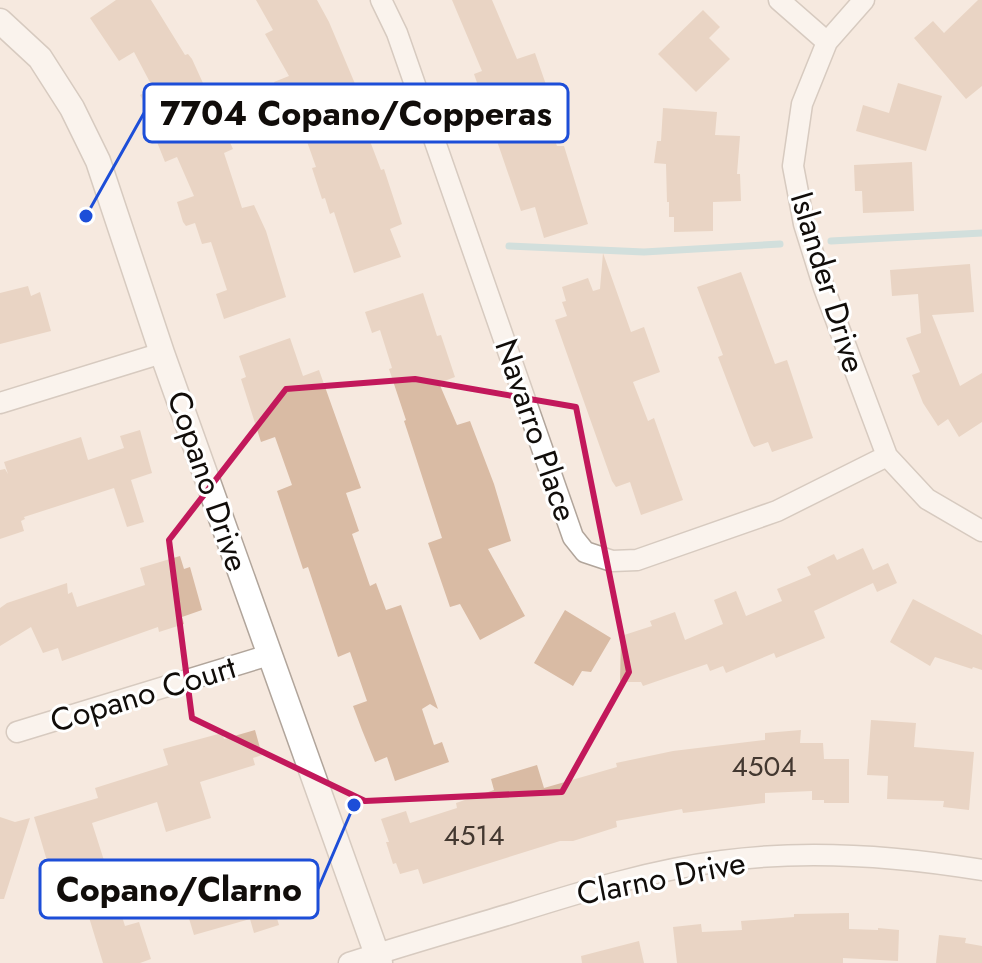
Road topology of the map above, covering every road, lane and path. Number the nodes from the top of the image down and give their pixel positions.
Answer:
1 (381, 0) edge
2 (779, 0) edge
3 (864, 0) edge
4 (0, 21) edge
5 (827, 42) junction
6 (162, 353) junction
7 (0, 403) edge
8 (887, 456) junction
9 (982, 531) edge
10 (269, 655) junction
11 (17, 732) dead end
12 (982, 870) edge
13 (378, 958) edge
14 (349, 963) edge

1 - 8 street, Navarro Place
2 - 5 street
3 - 5 street, Islander Drive
4 - 6 street, Copano Drive
5 - 8 street, Islander Drive
6 - 7 street
6 - 10 street, Copano Drive
8 - 9 street, Islander Drive
10 - 11 street, Copano Court
10 - 13 street, Copano Drive
12 - 13 street, Clarno Drive
13 - 14 street, Clarno Drive

